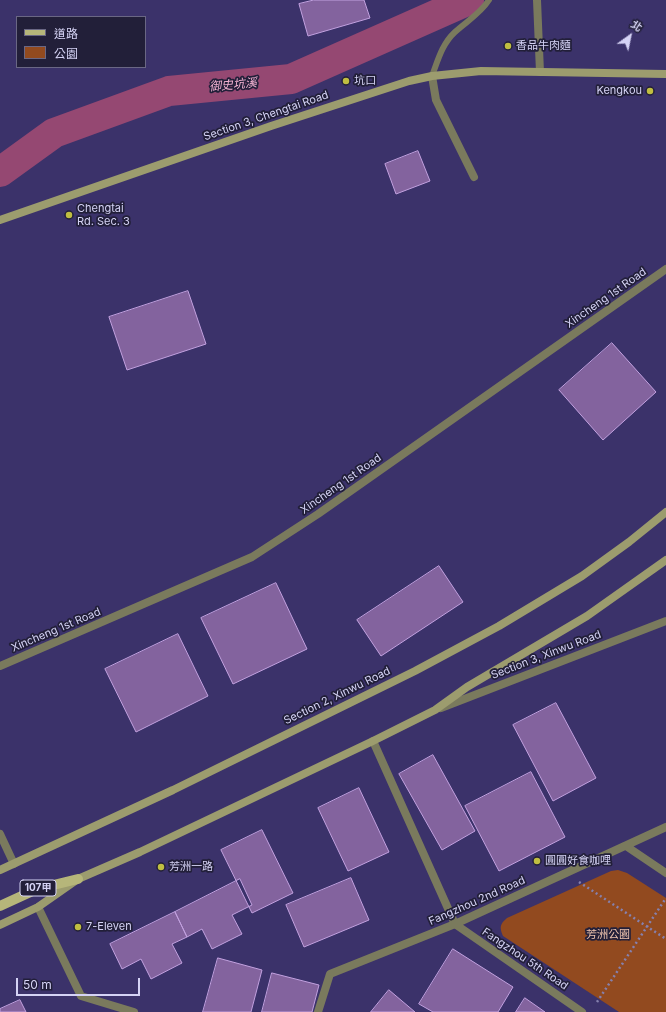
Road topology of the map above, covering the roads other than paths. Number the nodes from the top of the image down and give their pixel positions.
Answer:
1 (489, 0) edge
2 (537, 0) edge
3 (540, 72) junction
4 (666, 74) edge
5 (432, 76) junction
6 (474, 177) dead end
7 (0, 220) edge
8 (666, 269) edge
9 (666, 512) edge
10 (666, 560) edge
11 (666, 621) edge
12 (0, 666) edge
13 (435, 710) junction
14 (373, 741) junction
15 (666, 827) edge
16 (0, 834) edge
17 (626, 846) junction
18 (14, 864) junction
19 (0, 870) edge
20 (666, 873) edge
21 (78, 879) junction
22 (0, 906) edge
23 (38, 908) junction
24 (455, 924) junction
25 (0, 925) edge
26 (134, 1012) edge
27 (318, 1012) edge
28 (582, 1012) edge

1 - 5 lane
2 - 3 street
3 - 4 main road, Section 3, Chengtai Road
3 - 5 main road, Section 3, Chengtai Road
5 - 6 street
5 - 7 main road, Section 3, Chengtai Road
8 - 12 street, Xincheng 1st Road
9 - 18 main road, Section 2, Xinwu Road
10 - 13 main road, 107甲
11 - 13 street, Section 3, Xinwu Road
13 - 14 main road, 107甲
14 - 21 main road, 107甲
14 - 24 street
15 - 17 street, Fangzhou 2nd Road
16 - 18 street
17 - 20 street
17 - 24 street, Fangzhou 2nd Road
18 - 19 main road, Section 2, Xinwu Road
21 - 22 main road, 107甲
21 - 23 main road, 107甲
23 - 25 main road, 107甲
23 - 26 street
24 - 27 street, Fangzhou 2nd Road
24 - 28 street, Fangzhou 5th Road

